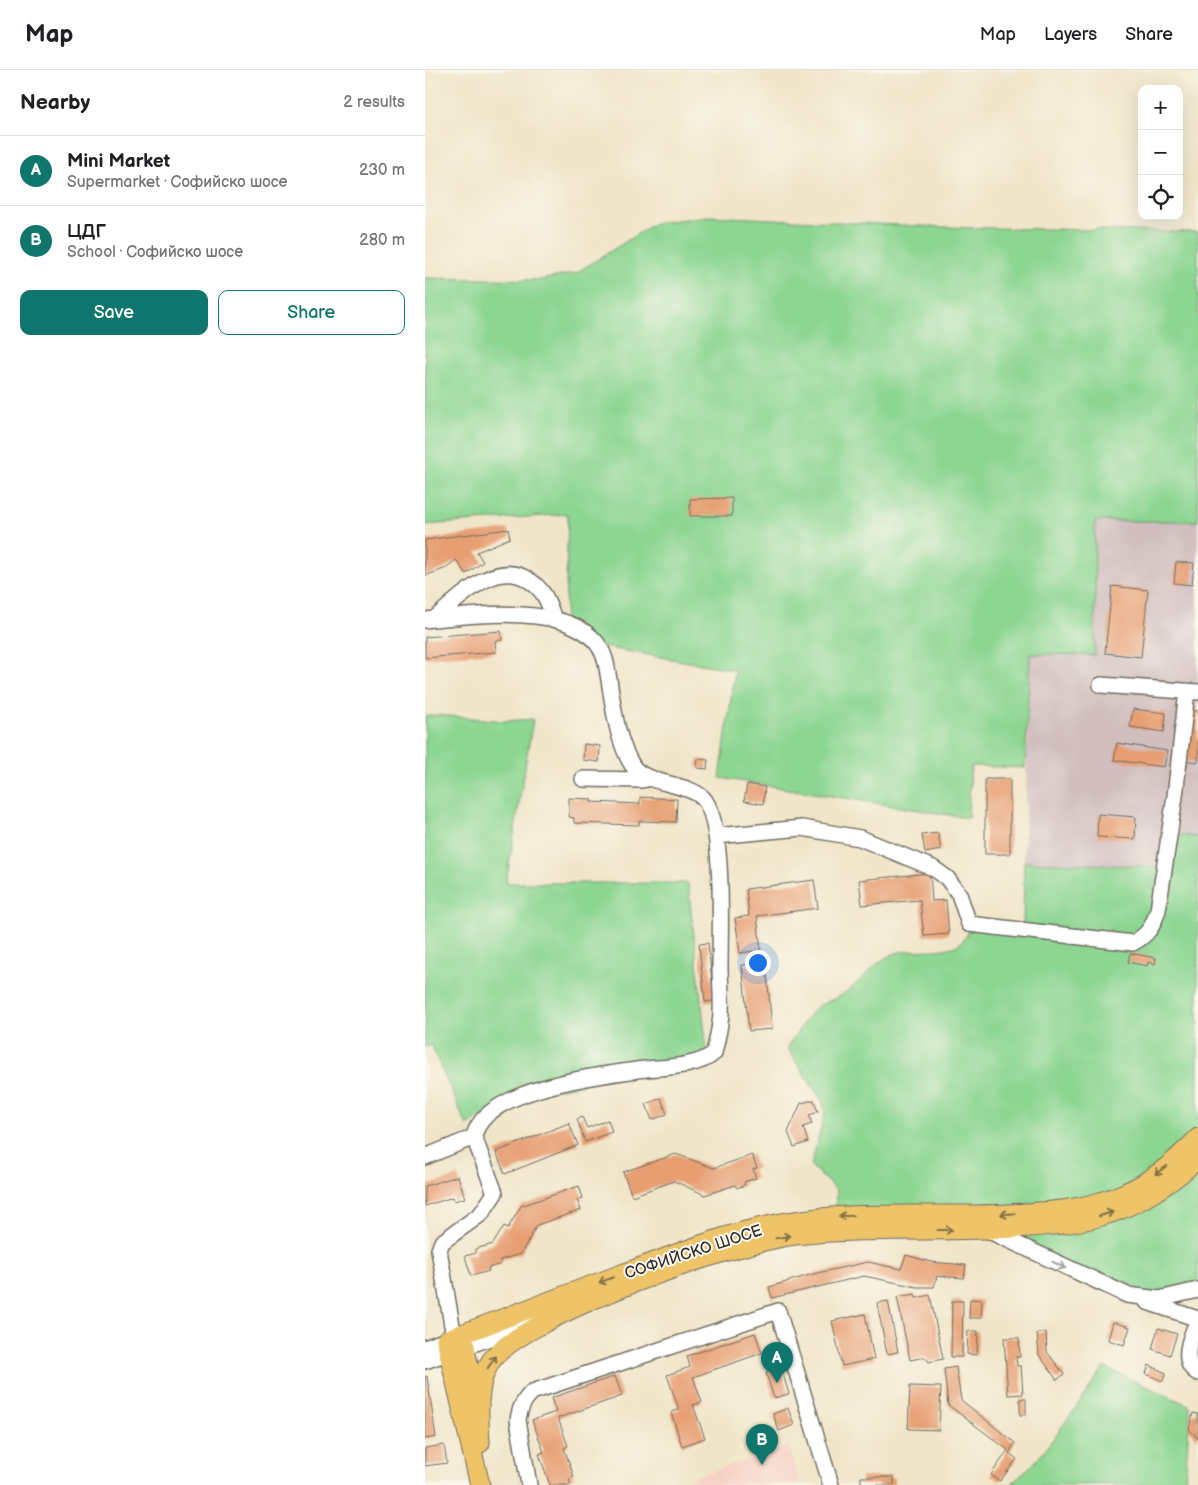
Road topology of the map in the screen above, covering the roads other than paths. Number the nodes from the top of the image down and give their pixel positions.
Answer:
1 (429, 619) edge
2 (553, 619) junction
3 (1101, 685) dead end
4 (1192, 691) edge
5 (651, 778) junction
6 (583, 779) dead end
7 (716, 836) junction
8 (474, 1137) junction
9 (1198, 1138) edge
10 (425, 1156) edge
11 (1198, 1158) edge
12 (987, 1230) junction
13 (1198, 1290) edge
14 (1127, 1295) junction
15 (556, 1315) junction
16 (1198, 1320) edge
17 (455, 1342) junction
18 (425, 1348) edge
19 (425, 1361) edge
20 (1198, 1373) edge
21 (480, 1443) junction
22 (482, 1485) edge
23 (529, 1485) edge
24 (831, 1485) edge

1 - 2 street
1 - 2 street
2 - 5 street
3 - 4 street
4 - 7 street
5 - 6 street
5 - 7 street
7 - 8 street
8 - 10 street
8 - 17 street
9 -> 17 main road, СОФИЙСКО ШОСЕ
12 -> 11 main road, СОФИЙСКО ШОСЕ
12 -> 14 street
15 -> 12 main road, СОФИЙСКО ШОСЕ
13 - 14 street
14 - 16 street
15 - 17 street
21 -> 15 main road, СОФИЙСКО ШОСЕ
16 - 20 street
17 - 18 street
17 - 19 street
17 - 21 main road
17 - 22 main road
21 - 22 main road
23 - 24 street

